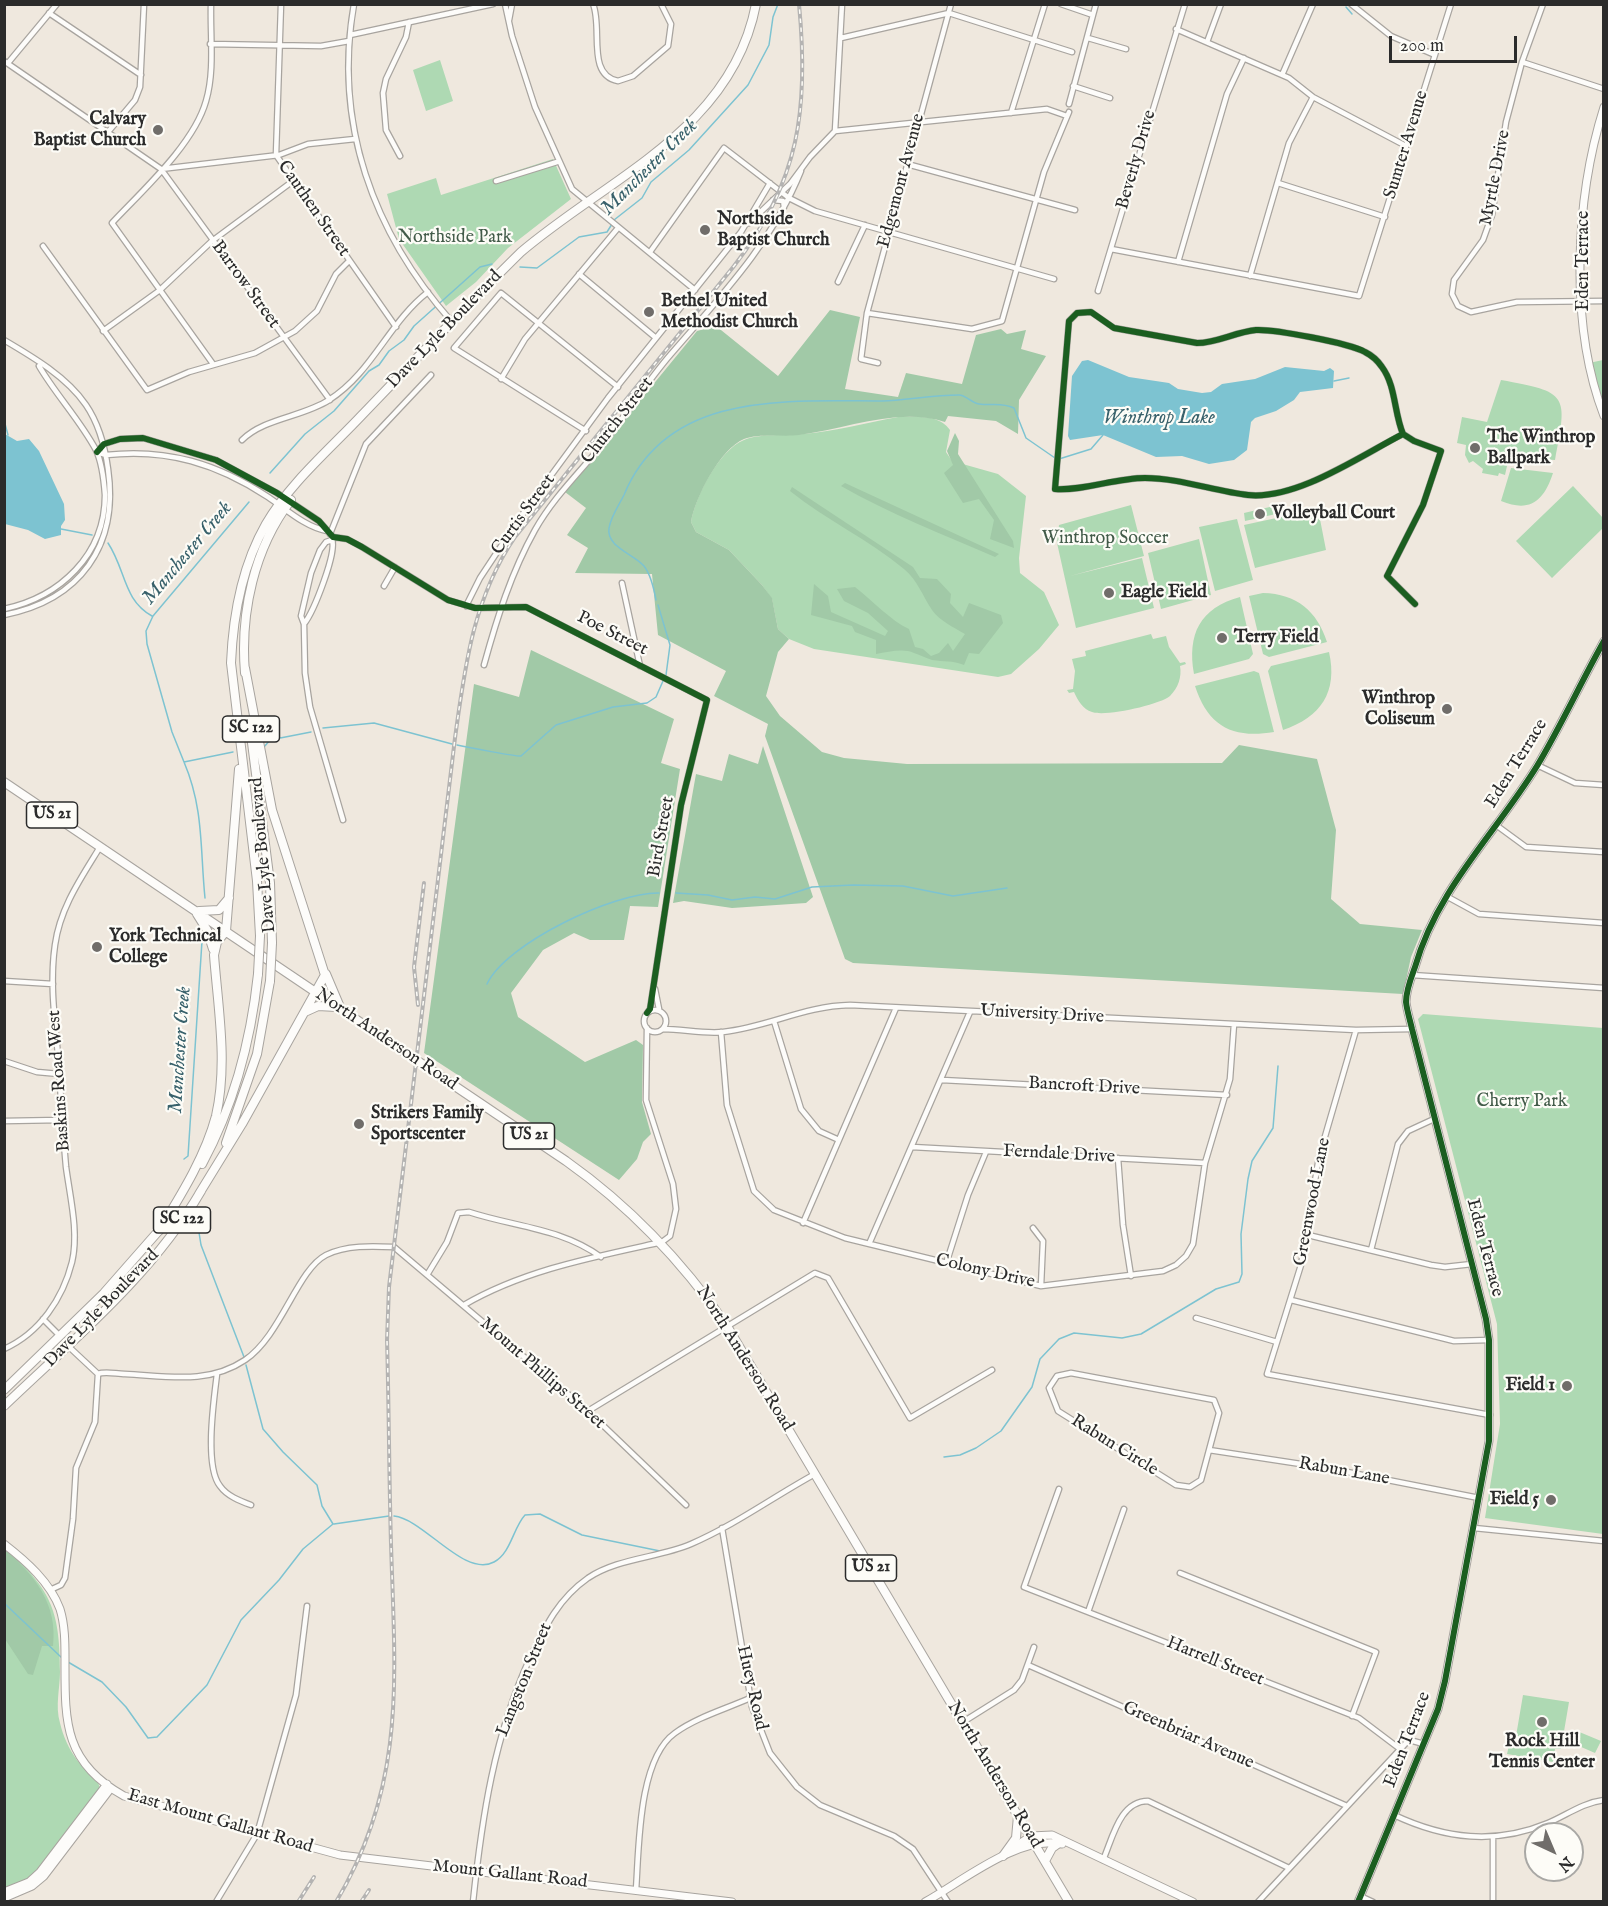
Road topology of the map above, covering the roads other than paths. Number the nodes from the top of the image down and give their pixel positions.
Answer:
1 (57, 4) edge
2 (144, 4) edge
3 (211, 4) edge
4 (281, 4) edge
5 (354, 4) edge
6 (493, 4) edge
7 (505, 4) edge
8 (512, 4) edge
9 (593, 4) edge
10 (661, 4) edge
11 (756, 4) edge
12 (842, 4) edge
13 (951, 4) edge
14 (1045, 4) edge
15 (1061, 4) edge
16 (1096, 4) edge
17 (1185, 4) edge
18 (1221, 4) edge
19 (1313, 4) edge
20 (1351, 4) edge
21 (1451, 4) edge
22 (1543, 4) edge
23 (49, 13) junction
24 (949, 13) junction
25 (1093, 15) junction
26 (408, 22) junction
27 (509, 23) junction
28 (1176, 29) junction
29 (350, 38) junction
30 (841, 38) junction
31 (1088, 38) junction
32 (1034, 39) junction
33 (1207, 42) junction
34 (210, 44) junction
35 (280, 46) junction
36 (1126, 49) dead end
37 (1072, 52) dead end
38 (1435, 56) junction
39 (1244, 58) junction
40 (6, 62) edge
41 (1522, 62) junction
42 (141, 75) junction
43 (1282, 75) junction
44 (1073, 86) junction
45 (1604, 89) edge
46 (1313, 97) junction
47 (1110, 98) dead end
48 (1069, 104) dead end
49 (1604, 107) edge
50 (1011, 113) junction
51 (917, 123) junction
52 (835, 131) junction
53 (108, 132) junction
54 (355, 139) junction
55 (1406, 146) junction
56 (276, 155) junction
57 (400, 156) dead end
58 (557, 162) junction
59 (907, 164) junction
60 (161, 170) junction
61 (801, 171) junction
62 (293, 181) junction
63 (496, 181) dead end
64 (770, 183) junction
65 (1278, 183) junction
66 (790, 184) junction
67 (781, 192) junction
68 (789, 198) junction
69 (773, 200) junction
70 (1037, 200) junction
71 (586, 201) junction
72 (784, 207) junction
73 (1075, 210) dead end
74 (1385, 217) junction
75 (614, 225) junction
76 (865, 225) junction
77 (743, 228) junction
78 (888, 232) junction
79 (212, 241) junction
80 (43, 246) dead end
81 (1112, 249) junction
82 (650, 252) junction
83 (349, 261) junction
84 (1178, 262) junction
85 (1017, 269) junction
86 (579, 274) junction
87 (1250, 276) junction
88 (1054, 279) dead end
89 (838, 282) dead end
90 (160, 290) junction
91 (695, 290) junction
92 (1098, 291) dead end
93 (428, 292) junction
94 (1583, 300) junction
95 (1604, 301) edge
96 (867, 313) junction
97 (452, 322) junction
98 (539, 323) junction
99 (396, 327) junction
100 (103, 331) junction
101 (284, 338) junction
102 (656, 338) junction
103 (4, 340) edge
104 (38, 363) junction
105 (878, 363) dead end
106 (213, 364) junction
107 (431, 375) dead end
108 (501, 379) junction
109 (618, 387) junction
110 (330, 400) junction
111 (1604, 416) edge
112 (586, 431) junction
113 (1403, 434) junction
114 (242, 440) dead end
115 (104, 444) junction
116 (97, 452) junction
117 (197, 453) junction
118 (106, 455) junction
119 (195, 460) junction
120 (285, 504) junction
121 (330, 535) junction
122 (395, 567) junction
123 (622, 583) dead end
124 (384, 586) dead end
125 (1414, 604) dead end
126 (466, 606) junction
127 (501, 607) junction
128 (4, 609) edge
129 (4, 615) edge
130 (304, 624) junction
131 (1604, 641) edge
132 (484, 665) dead end
133 (640, 666) junction
134 (245, 668) junction
135 (707, 700) joint
136 (240, 738) junction
137 (1537, 765) junction
138 (4, 782) edge
139 (1604, 785) edge
140 (343, 820) dead end
141 (1496, 825) junction
142 (100, 847) junction
143 (1604, 852) edge
144 (230, 893) junction
145 (1446, 896) junction
146 (194, 910) junction
147 (1604, 923) edge
148 (226, 931) junction
149 (214, 955) junction
150 (324, 970) junction
151 (1412, 975) junction
152 (654, 980) junction
153 (4, 981) edge
154 (52, 984) junction
155 (1604, 988) edge
156 (314, 991) junction
157 (341, 1008) junction
158 (896, 1008) junction
159 (305, 1012) junction
160 (661, 1012) junction
161 (970, 1012) junction
162 (647, 1013) junction
163 (666, 1021) junction
164 (774, 1021) junction
165 (1234, 1024) junction
166 (646, 1028) junction
167 (663, 1029) junction
168 (675, 1029) junction
169 (1412, 1029) junction
170 (1356, 1030) junction
171 (653, 1032) junction
172 (721, 1032) junction
173 (646, 1039) junction
174 (4, 1061) edge
175 (59, 1074) junction
176 (942, 1080) junction
177 (1227, 1095) junction
178 (1434, 1119) junction
179 (61, 1120) junction
180 (4, 1121) edge
181 (839, 1140) junction
182 (912, 1147) junction
183 (986, 1152) junction
184 (1118, 1158) junction
185 (1205, 1163) junction
186 (199, 1194) junction
187 (803, 1223) junction
188 (1033, 1228) dead end
189 (159, 1231) junction
190 (1308, 1234) junction
191 (662, 1242) junction
192 (869, 1244) junction
193 (1371, 1250) junction
194 (601, 1257) junction
195 (946, 1264) junction
196 (1472, 1264) junction
197 (427, 1275) junction
198 (1131, 1276) junction
199 (1041, 1286) junction
200 (1291, 1300) junction
201 (464, 1305) junction
202 (1196, 1318) dead end
203 (43, 1319) junction
204 (727, 1326) junction
205 (60, 1336) junction
206 (1489, 1340) junction
207 (1277, 1342) junction
208 (67, 1345) junction
209 (4, 1348) edge
210 (992, 1370) dead end
211 (98, 1374) junction
212 (217, 1374) junction
213 (4, 1390) edge
214 (4, 1406) edge
215 (588, 1411) junction
216 (1490, 1415) junction
217 (1209, 1450) junction
218 (815, 1474) junction
219 (1059, 1489) dead end
220 (1479, 1498) junction
221 (251, 1505) dead end
222 (686, 1505) dead end
223 (1124, 1509) dead end
224 (722, 1528) junction
225 (1474, 1528) junction
226 (1604, 1541) edge
227 (4, 1544) edge
228 (1180, 1573) dead end
229 (48, 1590) junction
230 (306, 1606) dead end
231 (1088, 1612) junction
232 (1034, 1647) dead end
233 (1028, 1665) junction
234 (750, 1698) junction
235 (1352, 1716) junction
236 (963, 1722) junction
237 (1424, 1744) junction
238 (1400, 1749) junction
239 (109, 1786) junction
240 (1604, 1800) edge
241 (1347, 1806) junction
242 (1017, 1814) junction
243 (1394, 1815) junction
244 (257, 1834) junction
245 (1493, 1838) junction
246 (1033, 1840) junction
247 (1059, 1843) junction
248 (1070, 1844) junction
249 (1003, 1856) junction
250 (360, 1858) joint
251 (1103, 1860) junction
252 (1045, 1862) junction
253 (1289, 1868) junction
254 (476, 1871) junction
255 (636, 1890) junction
256 (4, 1892) edge
257 (942, 1892) junction
258 (4, 1898) edge
259 (1359, 1899) edge
260 (703, 1900) edge
261 (216, 1902) edge
262 (473, 1902) edge
263 (732, 1902) edge
264 (925, 1902) edge
265 (948, 1902) edge
266 (1069, 1902) edge
267 (1193, 1902) edge
268 (1258, 1902) edge
269 (1373, 1902) edge
270 (1493, 1902) edge

1 - 23 street
2 - 42 street
3 - 34 street
4 - 35 street, Cauthen Street
5 - 29 street
6 - 26 street
7 - 27 street
8 - 27 street
9 - 10 street
11 - 71 main road, Dave Lyle Boulevard / SC 122
12 - 30 street
13 - 24 street, Edgemont Avenue
14 - 32 street
15 - 25 street
16 - 25 street
17 - 28 street, Beverly Drive
18 - 33 street
19 - 43 street
20 - 38 street
21 - 38 street, Sumter Avenue
22 - 41 street, Myrtle Drive
23 - 40 street
23 - 42 street
24 - 30 street
24 - 32 street
24 - 51 street, Edgemont Avenue
25 - 31 street
26 - 29 street
26 - 57 street
27 - 58 street
28 - 33 street
28 - 81 street, Beverly Drive
29 - 35 street
29 - 54 street
30 - 52 street
31 - 36 street
31 - 44 street
32 - 37 street
32 - 50 street
33 - 39 street
34 - 35 street
34 - 60 street
35 - 56 street, Cauthen Street
38 - 55 street, Sumter Avenue
39 - 43 street
39 - 84 street
40 - 53 street, Barrow Street
41 - 45 street
41 - 94 street, Myrtle Drive
42 - 53 street
43 - 46 street
44 - 47 street
44 - 48 street
46 - 55 street
46 - 65 street
49 - 94 street, Eden Terrace
50 - 51 street
50 - 70 street
51 - 52 street
51 - 59 street, Edgemont Avenue
52 - 61 street, Curtis Street
53 - 60 street, Barrow Street
54 - 56 street
54 - 93 street
55 - 74 street, Sumter Avenue
56 - 60 street
56 - 62 street, Cauthen Street
58 - 63 street
58 - 71 street
59 - 70 street
59 - 78 street, Edgemont Avenue
60 - 79 street, Barrow Street
60 - 90 street
61 - 66 street, Curtis Street
61 - 68 street, Church Street
62 - 79 street
62 - 83 street, Cauthen Street
64 - 67 street
64 - 77 street, Curtis Street
64 - 82 street
65 - 74 street
65 - 87 street
66 - 67 street, Curtis Street
66 - 68 street
67 - 68 street
67 - 69 street, Curtis Street
68 - 69 street
68 - 72 street, Church Street
68 - 76 street
69 - 72 street
69 - 77 street, Curtis Street
70 - 73 street
70 - 85 street
71 - 75 street
71 - 97 main road, Dave Lyle Boulevard / SC 122
72 - 127 street, Church Street
74 - 87 street, Sumter Avenue
75 - 82 street
75 - 86 street
76 - 78 street
76 - 89 street
77 - 91 street, Curtis Street
78 - 85 street
78 - 96 street, Edgemont Avenue
79 - 90 street
79 - 101 street, Barrow Street
80 - 100 street
81 - 84 street
81 - 92 street, Beverly Drive
82 - 91 street
83 - 99 street, Cauthen Street
83 - 101 street
84 - 87 street
85 - 88 street
85 - 96 street
86 - 98 street
86 - 102 street
90 - 100 street
90 - 106 street
91 - 102 street, Curtis Street
93 - 97 street
93 - 99 street
94 - 95 street, Myrtle Drive
94 - 111 street, Eden Terrace
96 - 105 street, Edgemont Avenue
97 - 120 main road, Dave Lyle Boulevard / SC 122
98 - 108 street
98 - 108 street
98 - 109 street
99 - 110 street
100 - 106 street
101 - 106 street
101 - 110 street, Barrow Street
102 - 109 street, Curtis Street
103 - 104 street
104 - 115 street
104 - 116 street
107 - 121 street
108 - 112 street
109 - 112 street, Curtis Street
110 - 114 street
112 - 126 street, Curtis Street
113 - 113 street
113 - 125 street
115 - 116 street
115 - 117 street
115 - 118 street
116 - 118 street
116 - 128 street
117 - 119 street
117 - 120 street
118 - 119 street
118 - 129 street
119 - 120 street
120 - 121 street, Poe Street
120 - 121 street
120 - 134 main road, Dave Lyle Boulevard / SC 122
120 - 136 main road, Dave Lyle Boulevard / SC 122
121 - 122 street, Poe Street
121 - 130 street
121 - 130 street
122 - 124 street
122 - 126 street, Poe Street
123 - 133 street
126 - 127 street, Poe Street
127 - 132 street, Church Street
127 - 133 street, Poe Street
130 - 140 street
131 - 137 street, Eden Terrace
133 - 135 street, Poe Street
134 - 150 main road
134 - 186 main road, Dave Lyle Boulevard / SC 122, bridge
135 - 152 street, Bird Street
136 - 144 main road
136 - 189 main road, Dave Lyle Boulevard / SC 122, bridge
137 - 139 street
137 - 141 street, Eden Terrace
138 - 142 main road, US 21
141 - 143 street
141 - 145 street, Eden Terrace
142 - 146 main road, US 21
142 - 154 street, Baskins Road West
144 - 146 main road
144 - 148 main road
145 - 147 street
145 - 151 street, Eden Terrace
146 - 148 main road, US 21
146 - 149 main road
148 - 149 main road
148 - 156 main road, North Anderson Road / US 21
149 - 189 main road
150 - 156 main road
150 - 157 main road
151 - 155 street
151 - 169 street, Eden Terrace
152 - 160 street, Bird Street
152 - 162 street, Bird Street
153 - 154 street
154 - 175 street, Baskins Road West
156 - 157 main road, North Anderson Road / US 21
156 - 159 main road
157 - 159 main road
157 - 191 main road, North Anderson Road / US 21
158 - 161 street, University Drive
158 - 164 street, University Drive
158 - 181 street
159 - 186 main road
160 - 162 street
160 - 163 street, Bird Street
161 - 165 street, University Drive
161 - 176 street
162 - 166 street, Bird Street
163 - 167 street
163 - 168 street
164 - 172 street, University Drive
164 - 181 street
165 - 170 street, University Drive
165 - 177 street, Colony Drive
166 - 171 street
166 - 173 street, Bird Street
167 - 168 street, University Drive
167 - 171 street
168 - 172 street, University Drive
169 - 170 street, University Drive
169 - 178 street, Eden Terrace
170 - 190 street, Greenwood Lane
171 - 173 street
172 - 187 street, Colony Drive
173 - 191 street, Bird Street
174 - 175 street
175 - 179 street, Baskins Road West
176 - 177 street, Bancroft Drive
176 - 182 street
177 - 185 street, Colony Drive
178 - 193 street
178 - 196 street, Eden Terrace
179 - 180 street
179 - 203 street, Baskins Road West
181 - 187 street
182 - 183 street, Ferndale Drive
182 - 192 street
183 - 184 street, Ferndale Drive
183 - 195 street
184 - 185 street, Ferndale Drive
184 - 198 street
185 - 198 street, Colony Drive
186 - 208 main road, Dave Lyle Boulevard / SC 122
187 - 192 street, Colony Drive
188 - 199 street
189 - 205 main road, Dave Lyle Boulevard / SC 122
190 - 193 street
190 - 200 street, Greenwood Lane
191 - 194 street
191 - 204 main road, North Anderson Road / US 21
192 - 195 street, Colony Drive
193 - 196 street
194 - 197 street
194 - 201 street
195 - 199 street, Colony Drive
196 - 206 street, Eden Terrace
197 - 201 street, Mount Phillips Street
197 - 212 street, Mount Phillips Street
198 - 199 street, Colony Drive
200 - 206 street
200 - 207 street, Greenwood Lane
201 - 215 street, Mount Phillips Street
202 - 207 street
203 - 205 street
203 - 209 street, Baskins Road West
204 - 210 street
204 - 215 street
204 - 218 main road, North Anderson Road / US 21
205 - 213 main road, Dave Lyle Boulevard / SC 122
206 - 216 street, Eden Terrace
207 - 216 street, Greenwood Lane
208 - 211 street
208 - 214 main road, Dave Lyle Boulevard / SC 122
211 - 212 street
211 - 229 street
212 - 221 street
215 - 222 street, Mount Phillips Street
216 - 220 street, Eden Terrace
217 - 217 street, Rabun Circle
217 - 220 street, Rabun Lane
218 - 224 street, Langston Street
218 - 236 main road, North Anderson Road / US 21
219 - 231 street, Harrell Street
220 - 225 street, Eden Terrace
223 - 231 street
224 - 234 street, Huey Road
224 - 254 street, Langston Street
225 - 226 street
225 - 237 street, Eden Terrace
227 - 229 street, East Mount Gallant Road
228 - 235 street
229 - 239 street, East Mount Gallant Road
230 - 244 street
231 - 235 street, Harrell Street
232 - 233 street
233 - 236 street
233 - 241 street, Greenbriar Avenue
234 - 255 street
234 - 257 street, Huey Road
235 - 238 street, Harrell Street
236 - 242 main road, North Anderson Road / US 21
237 - 238 street
237 - 243 street, Eden Terrace
238 - 241 street
239 - 244 street, East Mount Gallant Road
239 - 256 street
239 - 258 street
240 - 245 street
241 - 253 street
242 - 246 main road, North Anderson Road / US 21
242 - 249 main road
243 - 245 street
243 - 259 street, Eden Terrace
244 - 250 street, East Mount Gallant Road
244 - 261 street
245 - 270 street
246 - 247 street
246 - 248 street
246 - 249 street
246 - 252 main road, North Anderson Road / US 21
247 - 248 street
247 - 252 main road
248 - 251 street
249 - 257 street
250 - 254 street, Mount Gallant Road
251 - 253 street
251 - 267 street
252 - 266 main road, North Anderson Road / US 21
253 - 268 street
254 - 255 street, Mount Gallant Road
254 - 262 street, Langston Street
255 - 260 street, Mount Gallant Road
257 - 264 street
257 - 265 street, Huey Road
259 - 269 street
260 - 263 street, Mount Gallant Road

